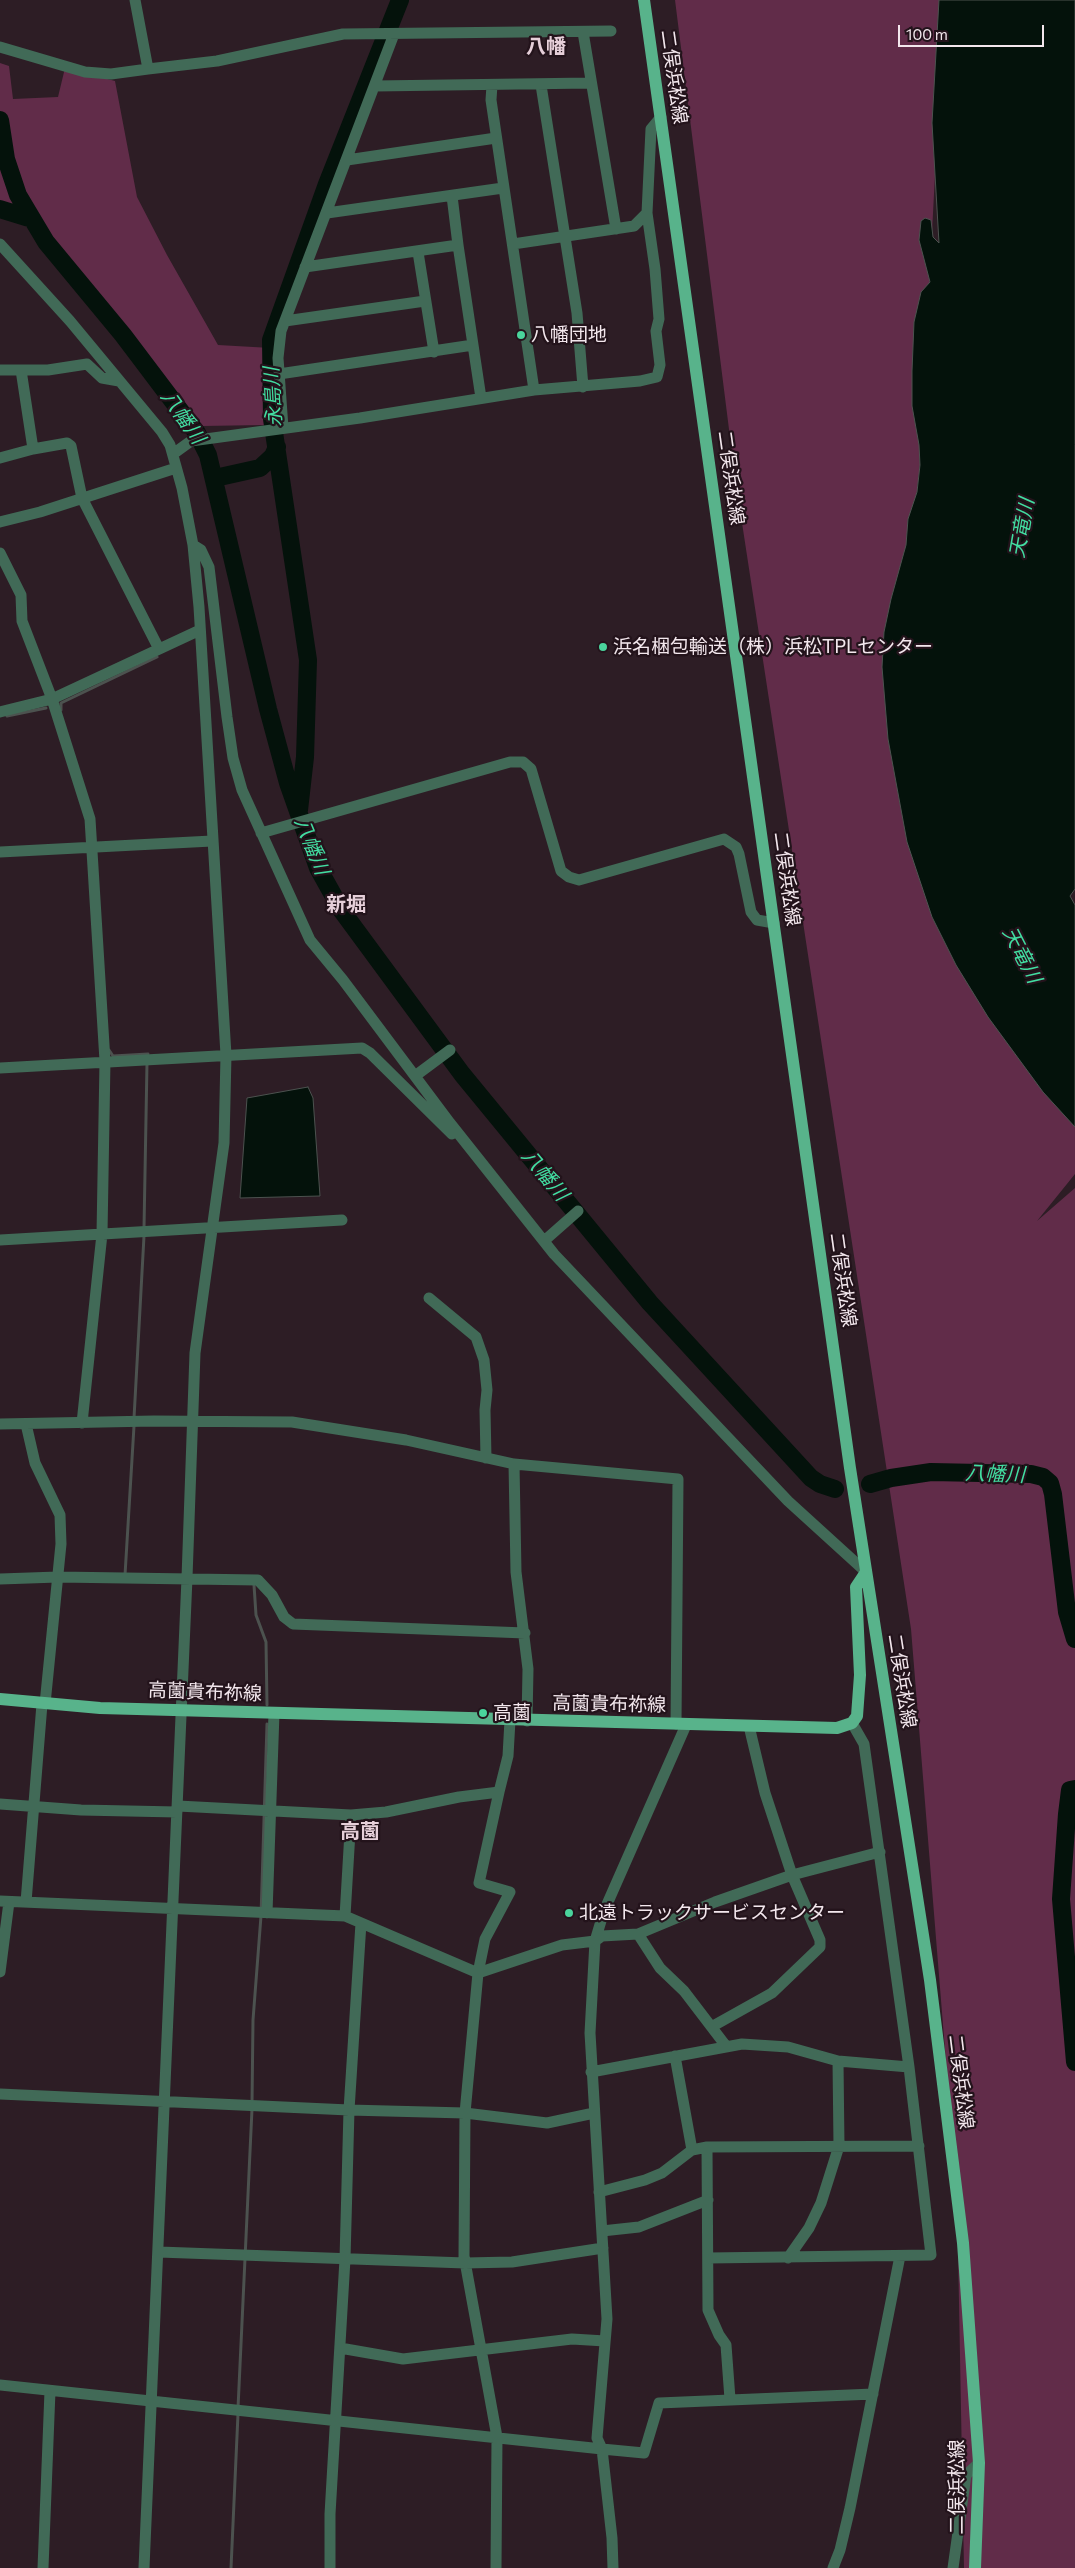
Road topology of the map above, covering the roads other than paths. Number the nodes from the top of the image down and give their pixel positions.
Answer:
1 (135, 0) edge
2 (644, 0) edge
3 (611, 31) dead end
4 (583, 32) junction
5 (389, 34) junction
6 (0, 47) edge
7 (148, 69) junction
8 (590, 83) junction
9 (492, 85) junction
10 (541, 85) junction
11 (375, 86) junction
12 (661, 117) junction
13 (496, 138) junction
14 (347, 160) junction
15 (503, 188) junction
16 (452, 196) junction
17 (327, 213) junction
18 (646, 213) junction
19 (616, 229) junction
20 (565, 236) junction
21 (0, 244) edge
22 (512, 244) junction
23 (458, 245) junction
24 (418, 252) junction
25 (305, 267) junction
26 (425, 301) junction
27 (285, 321) junction
28 (472, 345) junction
29 (434, 352) junction
30 (0, 370) edge
31 (21, 370) junction
32 (278, 374) junction
33 (119, 381) junction
34 (583, 387) junction
35 (534, 390) junction
36 (481, 398) junction
37 (283, 428) junction
38 (33, 449) junction
39 (173, 454) junction
40 (0, 458) edge
41 (176, 468) junction
42 (82, 498) junction
43 (0, 522) edge
44 (193, 545) junction
45 (0, 553) edge
46 (200, 630) junction
47 (159, 649) junction
48 (52, 699) junction
49 (0, 712) edge
50 (261, 833) junction
51 (212, 841) junction
52 (92, 848) junction
53 (0, 852) edge
54 (774, 923) junction
55 (450, 1050) dead end
56 (226, 1056) junction
57 (105, 1061) junction
58 (0, 1068) edge
59 (415, 1076) junction
60 (474, 1153) junction
61 (578, 1211) dead end
62 (342, 1220) dead end
63 (214, 1227) junction
64 (102, 1234) junction
65 (0, 1240) edge
66 (544, 1241) junction
67 (429, 1298) dead end
68 (194, 1420) junction
69 (82, 1423) junction
70 (0, 1424) edge
71 (26, 1424) junction
72 (486, 1458) junction
73 (514, 1464) junction
74 (866, 1572) junction
75 (58, 1577) junction
76 (188, 1578) junction
77 (0, 1579) edge
78 (525, 1633) junction
79 (0, 1699) edge
80 (44, 1704) junction
81 (181, 1710) junction
82 (274, 1713) junction
83 (510, 1720) junction
84 (527, 1720) junction
85 (852, 1723) junction
86 (681, 1724) junction
87 (749, 1726) junction
88 (499, 1792) junction
89 (0, 1804) edge
90 (34, 1808) junction
91 (178, 1809) junction
92 (268, 1810) junction
93 (351, 1815) junction
94 (880, 1852) junction
95 (792, 1876) junction
96 (4, 1901) edge
97 (26, 1902) junction
98 (173, 1909) junction
99 (263, 1912) junction
100 (345, 1916) junction
101 (361, 1923) junction
102 (638, 1934) junction
103 (594, 1941) junction
104 (0, 1972) edge
105 (478, 1973) junction
106 (713, 2026) junction
107 (726, 2046) junction
108 (675, 2056) junction
109 (838, 2061) junction
110 (909, 2067) junction
111 (591, 2072) junction
112 (0, 2094) edge
113 (164, 2102) junction
114 (348, 2110) junction
115 (464, 2113) junction
116 (594, 2113) junction
117 (839, 2146) junction
118 (919, 2146) junction
119 (707, 2147) junction
120 (692, 2150) junction
121 (599, 2192) junction
122 (708, 2200) junction
123 (602, 2231) junction
124 (603, 2248) junction
125 (159, 2252) junction
126 (900, 2256) junction
127 (345, 2258) junction
128 (708, 2258) junction
129 (788, 2258) junction
130 (465, 2263) junction
131 (605, 2341) junction
132 (340, 2348) junction
133 (480, 2350) junction
134 (0, 2385) edge
135 (50, 2391) junction
136 (873, 2394) junction
137 (730, 2399) junction
138 (152, 2402) junction
139 (337, 2421) junction
140 (497, 2437) junction
141 (602, 2449) junction
142 (978, 2463) junction
143 (43, 2568) edge
144 (144, 2568) edge
145 (330, 2568) edge
146 (496, 2568) edge
147 (613, 2568) edge
148 (833, 2568) edge
149 (952, 2568) edge
150 (975, 2568) edge

1 - 7 street
2 - 12 main road, 二俣浜松線
3 - 4 street
4 - 5 street
4 - 8 street
5 - 7 street
5 - 11 street
6 - 7 street
8 - 10 street
8 - 19 street
9 - 10 street
9 - 11 street
9 - 13 street
10 - 20 street
11 - 14 street
12 - 18 street
12 - 54 main road, 二俣浜松線
13 - 14 street
13 - 15 street
14 - 17 street
15 - 16 street
15 - 22 street
16 - 17 street
16 - 23 street
17 - 25 street
18 - 19 street
18 - 34 street
19 - 20 street
20 - 22 street
20 - 34 street
21 - 33 street
22 - 35 street
23 - 24 street
23 - 28 street
24 - 25 street
24 - 26 street
25 - 27 street
26 - 27 street
26 - 29 street
27 - 32 street
28 - 29 street
28 - 36 street
29 - 32 street
30 - 31 street
31 - 33 street
31 - 38 street
32 - 37 street
33 - 39 street
34 - 35 street
35 - 36 street
36 - 37 street
37 - 39 street
38 - 40 street
38 - 42 street
39 - 41 street
41 - 42 street
41 - 44 street
42 - 43 street
42 - 47 street
44 - 46 street
44 - 50 street
45 - 48 street
46 - 47 street
46 - 51 street
47 - 48 street
48 - 49 street
48 - 52 street
50 - 54 street
50 - 59 street
51 - 52 street
51 - 56 street
52 - 53 street
52 - 57 street
54 - 74 main road, 二俣浜松線
55 - 59 street
56 - 57 street
56 - 60 street
56 - 63 street
57 - 58 street
57 - 64 street
59 - 60 street
60 - 66 street
61 - 66 street
62 - 63 street
63 - 64 street
63 - 68 street
64 - 65 street
64 - 69 street
66 - 74 street
67 - 72 street
68 - 69 street
68 - 72 street
68 - 76 street
69 - 71 street
70 - 71 street
71 - 75 street
72 - 73 street
73 - 78 street
73 - 86 street
74 - 85 main road
74 - 142 main road, 二俣浜松線
75 - 76 street
75 - 77 street
75 - 80 street
76 - 78 street
76 - 81 street
78 - 84 street
79 - 80 main road, 高薗貴布祢線
80 - 81 main road, 高薗貴布祢線
80 - 90 street
81 - 82 main road, 高薗貴布祢線
81 - 91 street
82 - 83 main road, 高薗貴布祢線
82 - 92 street
83 - 84 main road, 高薗貴布祢線
83 - 88 street
84 - 86 main road, 高薗貴布祢線
85 - 87 main road, 高薗貴布祢線
85 - 94 street
86 - 87 main road, 高薗貴布祢線
86 - 103 street
87 - 95 street
88 - 93 street
88 - 105 street
89 - 90 street
90 - 91 street
90 - 97 street
91 - 92 street
91 - 98 street
92 - 93 street
92 - 99 street
93 - 100 street
94 - 95 street
94 - 110 street
95 - 102 street
95 - 106 street
96 - 97 street
96 - 104 street
97 - 98 street
98 - 99 street
98 - 113 street
99 - 100 street
100 - 101 street
101 - 105 street
101 - 114 street
102 - 103 street
102 - 106 street
103 - 105 street
103 - 111 street
105 - 115 street
106 - 107 street
107 - 108 street
107 - 109 street
108 - 111 street
108 - 120 street
109 - 110 street
109 - 117 street
110 - 118 street
111 - 116 street
112 - 113 street
113 - 114 street
113 - 125 street
114 - 115 street
114 - 127 street
115 - 116 street
115 - 130 street
116 - 121 street
117 - 118 street
117 - 119 street
117 - 129 street
118 - 126 street
119 - 120 street
119 - 122 street
120 - 121 street
121 - 123 street
122 - 123 street
122 - 128 street
123 - 124 street
124 - 130 street
124 - 131 street
125 - 127 street
125 - 138 street
126 - 129 street
126 - 136 street
127 - 130 street
127 - 132 street
128 - 129 street
128 - 137 street
130 - 133 street
131 - 133 street
131 - 141 street
132 - 133 street
132 - 139 street
133 - 140 street
134 - 135 street
135 - 138 street
135 - 143 street
136 - 137 street
136 - 148 street
137 - 141 street
138 - 139 street
138 - 144 street
139 - 140 street
139 - 145 street
140 - 141 street
140 - 146 street
141 - 147 street
142 - 149 street
142 - 150 main road, 二俣浜松線

